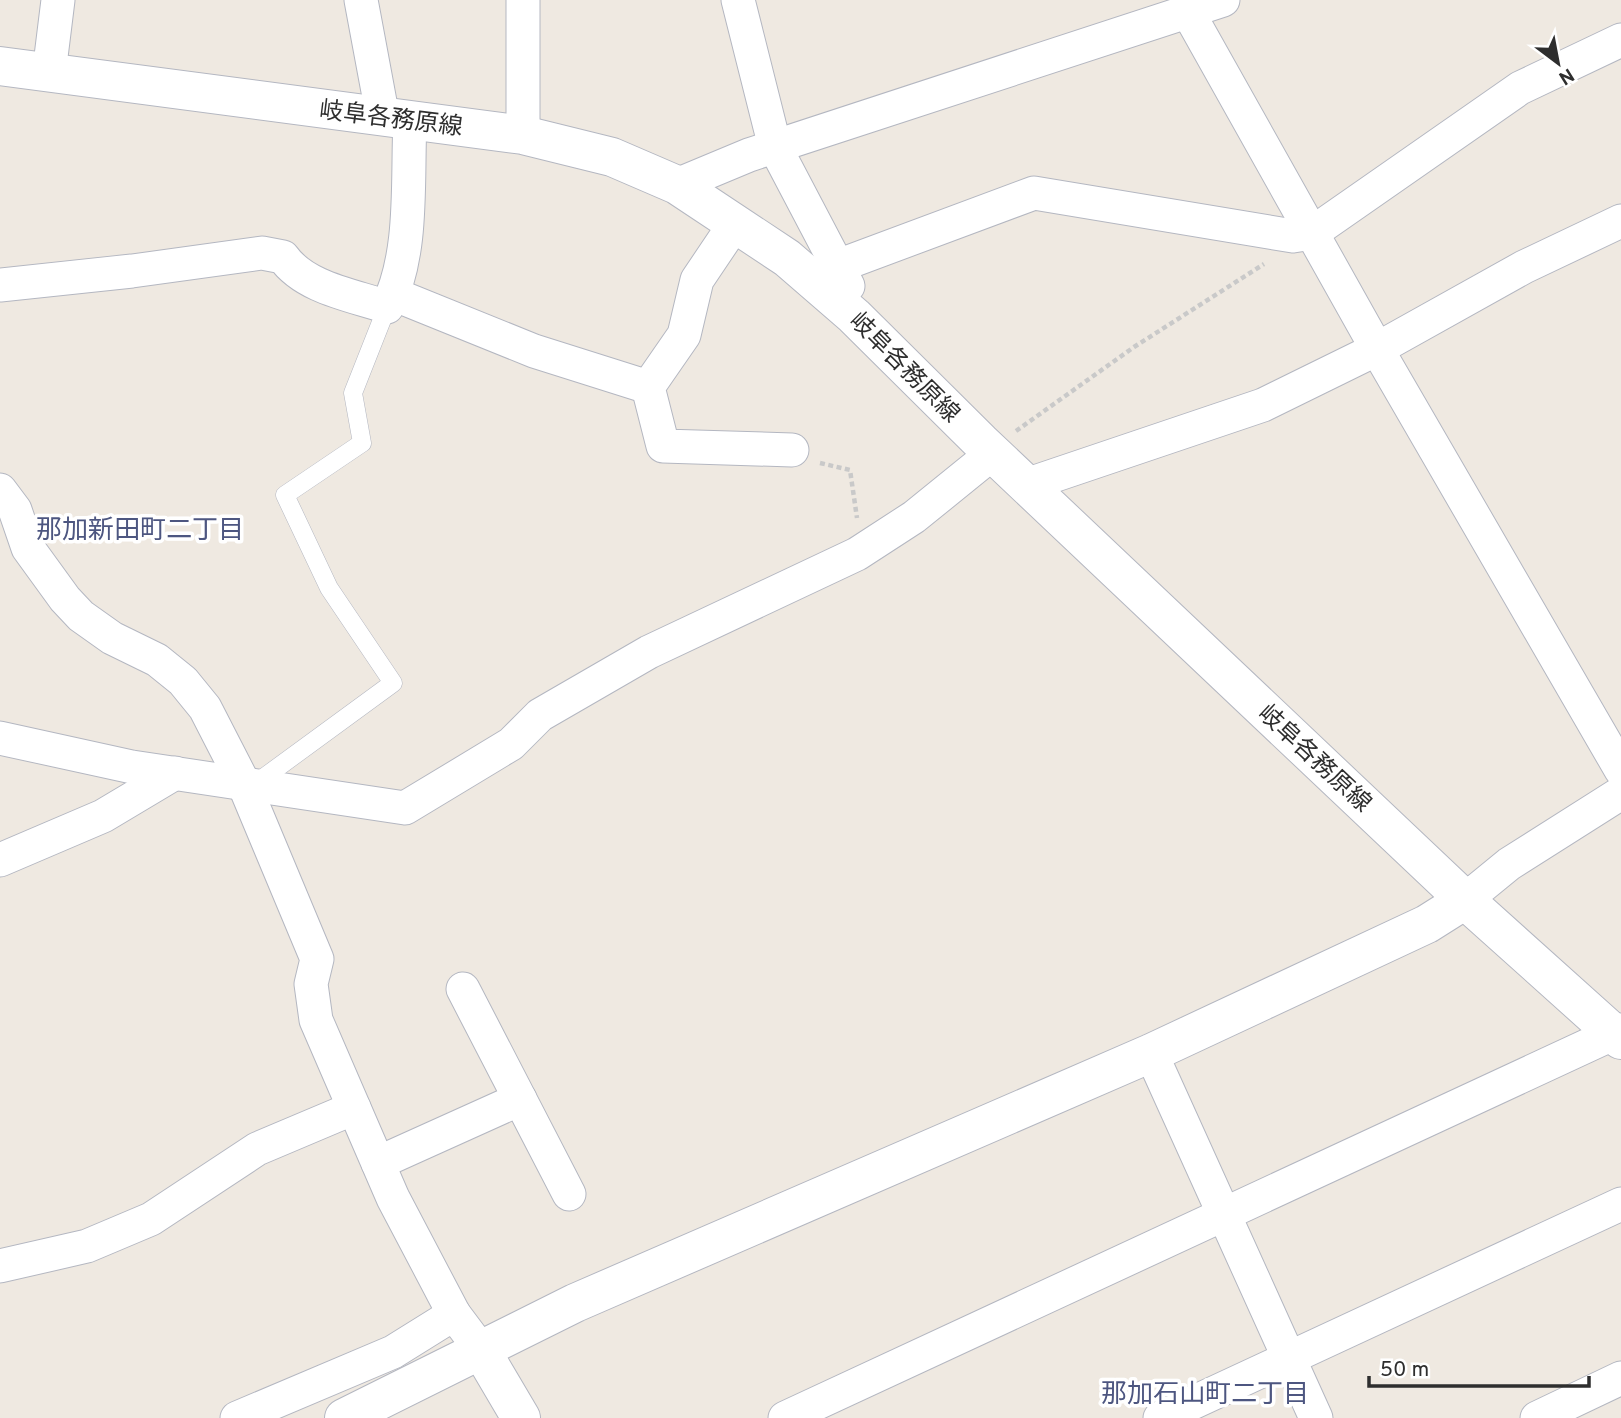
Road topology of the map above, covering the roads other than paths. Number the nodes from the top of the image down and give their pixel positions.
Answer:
1 (58, 0) edge
2 (361, 0) edge
3 (523, 0) edge
4 (738, 0) edge
5 (1223, 0) edge
6 (1188, 12) junction
7 (1621, 40) edge
8 (0, 66) edge
9 (48, 73) junction
10 (397, 119) junction
11 (523, 135) junction
12 (775, 148) junction
13 (677, 185) junction
14 (1621, 221) edge
15 (736, 222) junction
16 (1312, 233) junction
17 (838, 267) junction
18 (0, 285) edge
19 (390, 301) junction
20 (854, 316) junction
21 (1377, 349) junction
22 (648, 387) junction
23 (792, 450) road end
24 (993, 453) junction
25 (1026, 485) junction
26 (0, 490) edge
27 (0, 738) edge
28 (1621, 770) edge
29 (175, 773) junction
30 (249, 783) junction
31 (1621, 793) edge
32 (0, 860) edge
33 (1465, 900) junction
34 (463, 989) dead end
35 (1619, 1034) edge
36 (1151, 1053) junction
37 (520, 1099) junction
38 (354, 1108) junction
39 (378, 1163) junction
40 (569, 1194) dead end
41 (1621, 1204) edge
42 (1222, 1214) junction
43 (0, 1266) edge
44 (454, 1314) junction
45 (481, 1350) junction
46 (1288, 1359) junction
47 (1621, 1378) edge
48 (237, 1418) edge
49 (344, 1418) edge
50 (521, 1418) edge
51 (785, 1418) edge
52 (1160, 1418) edge
53 (1316, 1418) edge
54 (1537, 1418) edge

1 - 9 street
2 - 10 street
3 - 11 street
4 - 12 street
5 - 6 street
6 - 12 street
6 - 16 street
7 - 16 street
8 - 9 main road, 岐阜各務原線
9 - 10 main road, 岐阜各務原線
10 - 11 main road, 岐阜各務原線
10 - 19 street
11 - 13 main road, 岐阜各務原線
12 - 13 street
12 - 17 street
13 - 15 main road, 岐阜各務原線
14 - 21 street
15 - 20 main road, 岐阜各務原線
15 - 22 street
16 - 17 street
16 - 21 street
17 - 20 street
18 - 19 street
19 - 22 street
19 - 30 lane
20 - 24 main road, 岐阜各務原線
21 - 25 street
21 - 28 street
22 - 23 street
24 - 25 main road, 岐阜各務原線
24 - 30 street
25 - 33 main road, 岐阜各務原線
26 - 30 street
27 - 29 street
29 - 30 street
29 - 32 street
30 - 38 street
31 - 33 street
33 - 35 main road, 岐阜各務原線
33 - 36 main road
34 - 37 street
35 - 42 street
36 - 42 street
36 - 45 main road
37 - 39 street
37 - 40 street
38 - 39 street
38 - 43 street
39 - 44 street
41 - 46 street
42 - 46 street
42 - 51 street
44 - 45 street
44 - 48 street
45 - 49 main road
45 - 50 main road
46 - 52 street
46 - 53 street
47 - 54 street

